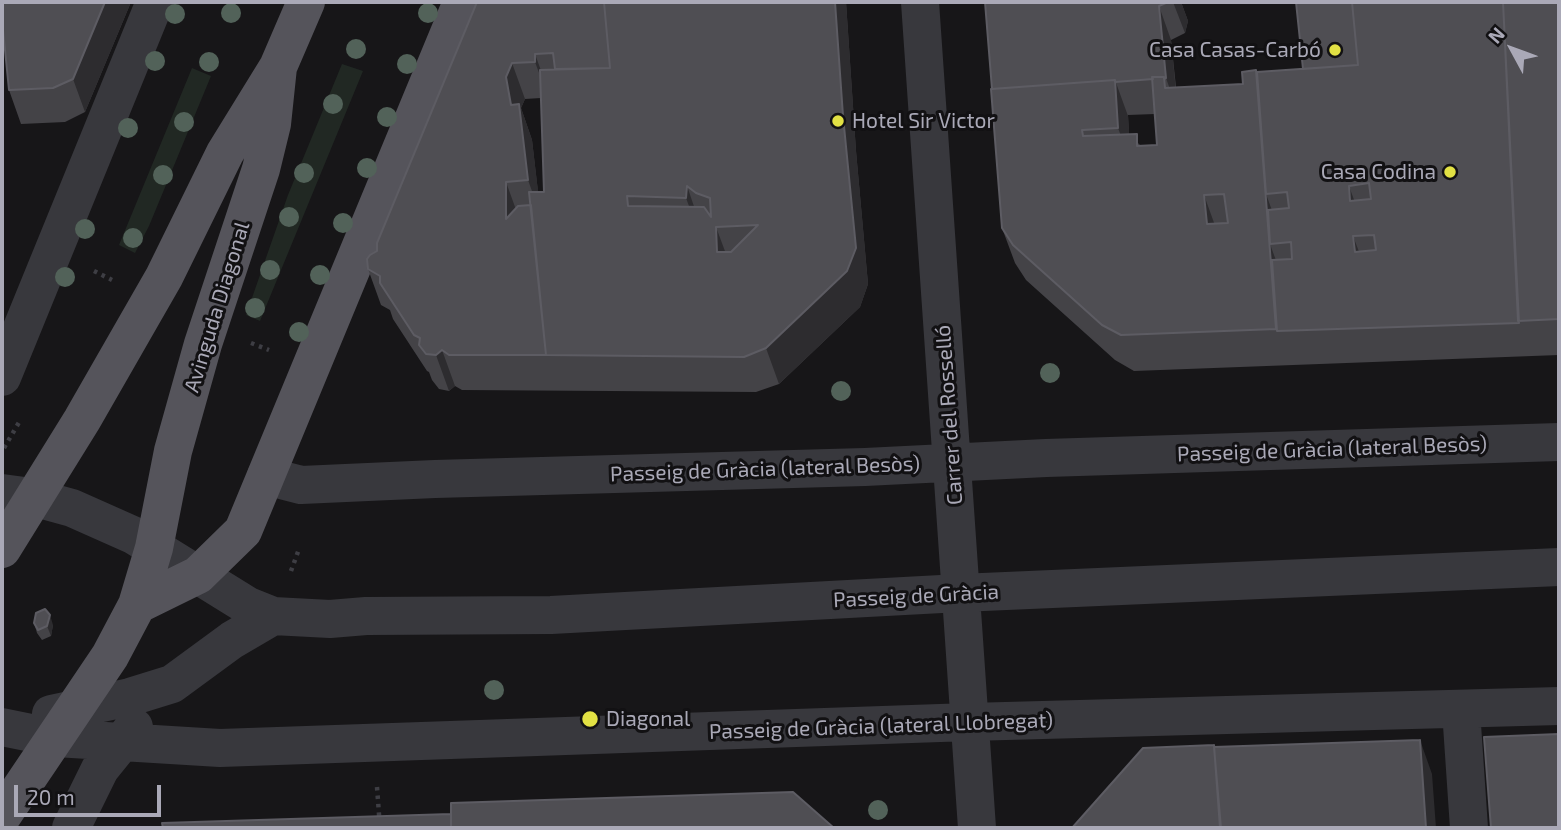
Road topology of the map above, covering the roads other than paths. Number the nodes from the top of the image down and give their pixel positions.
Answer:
1 (155, 2) edge
2 (306, 2) edge
3 (462, 2) edge
4 (920, 2) edge
5 (278, 67) junction
6 (2, 377) edge
7 (1559, 442) edge
8 (953, 462) junction
9 (266, 476) junction
10 (17, 495) edge
11 (2, 548) edge
12 (154, 548) junction
13 (1559, 567) edge
14 (198, 575) junction
15 (960, 593) junction
16 (137, 605) junction
17 (273, 616) junction
18 (172, 684) junction
19 (1559, 706) edge
20 (1461, 710) junction
21 (969, 722) junction
22 (66, 723) junction
23 (2, 727) edge
24 (119, 743) junction
25 (2, 816) edge
26 (71, 828) edge
27 (977, 828) edge
28 (1469, 828) edge

1 - 6 street
2 - 5 main road, Avinguda Diagonal
3 - 9 main road
4 - 8 street, Carrer del Rosselló
5 - 10 main road, Avinguda Diagonal
5 - 12 main road, Avinguda Diagonal
7 - 8 street, Passeig de Gràcia (lateral Besòs)
8 - 9 street, Passeig de Gràcia (lateral Besòs)
8 - 15 street, Carrer del Rosselló
9 - 14 main road
10 - 11 main road, Avinguda Diagonal
10 - 12 street, Passeig de Gràcia
12 - 14 street, Passeig de Gràcia
12 - 16 main road, Avinguda Diagonal
13 - 15 street, Passeig de Gràcia
14 - 16 main road
14 - 17 street, Passeig de Gràcia
15 - 17 street, Passeig de Gràcia
15 - 21 street, Carrer del Rosselló
16 - 22 main road, Avinguda Diagonal
17 - 18 street
18 - 22 street
18 - 24 street
19 - 20 street, Passeig de Gràcia (lateral Llobregat)
20 - 21 street, Passeig de Gràcia (lateral Llobregat)
20 - 28 street
21 - 24 street, Passeig de Gràcia (lateral Llobregat)
21 - 27 street, Carrer del Rosselló
22 - 23 street, Passeig de Gràcia (lateral Llobregat)
22 - 24 street, Passeig de Gràcia (lateral Llobregat)
22 - 25 main road, Avinguda Diagonal
24 - 26 street

